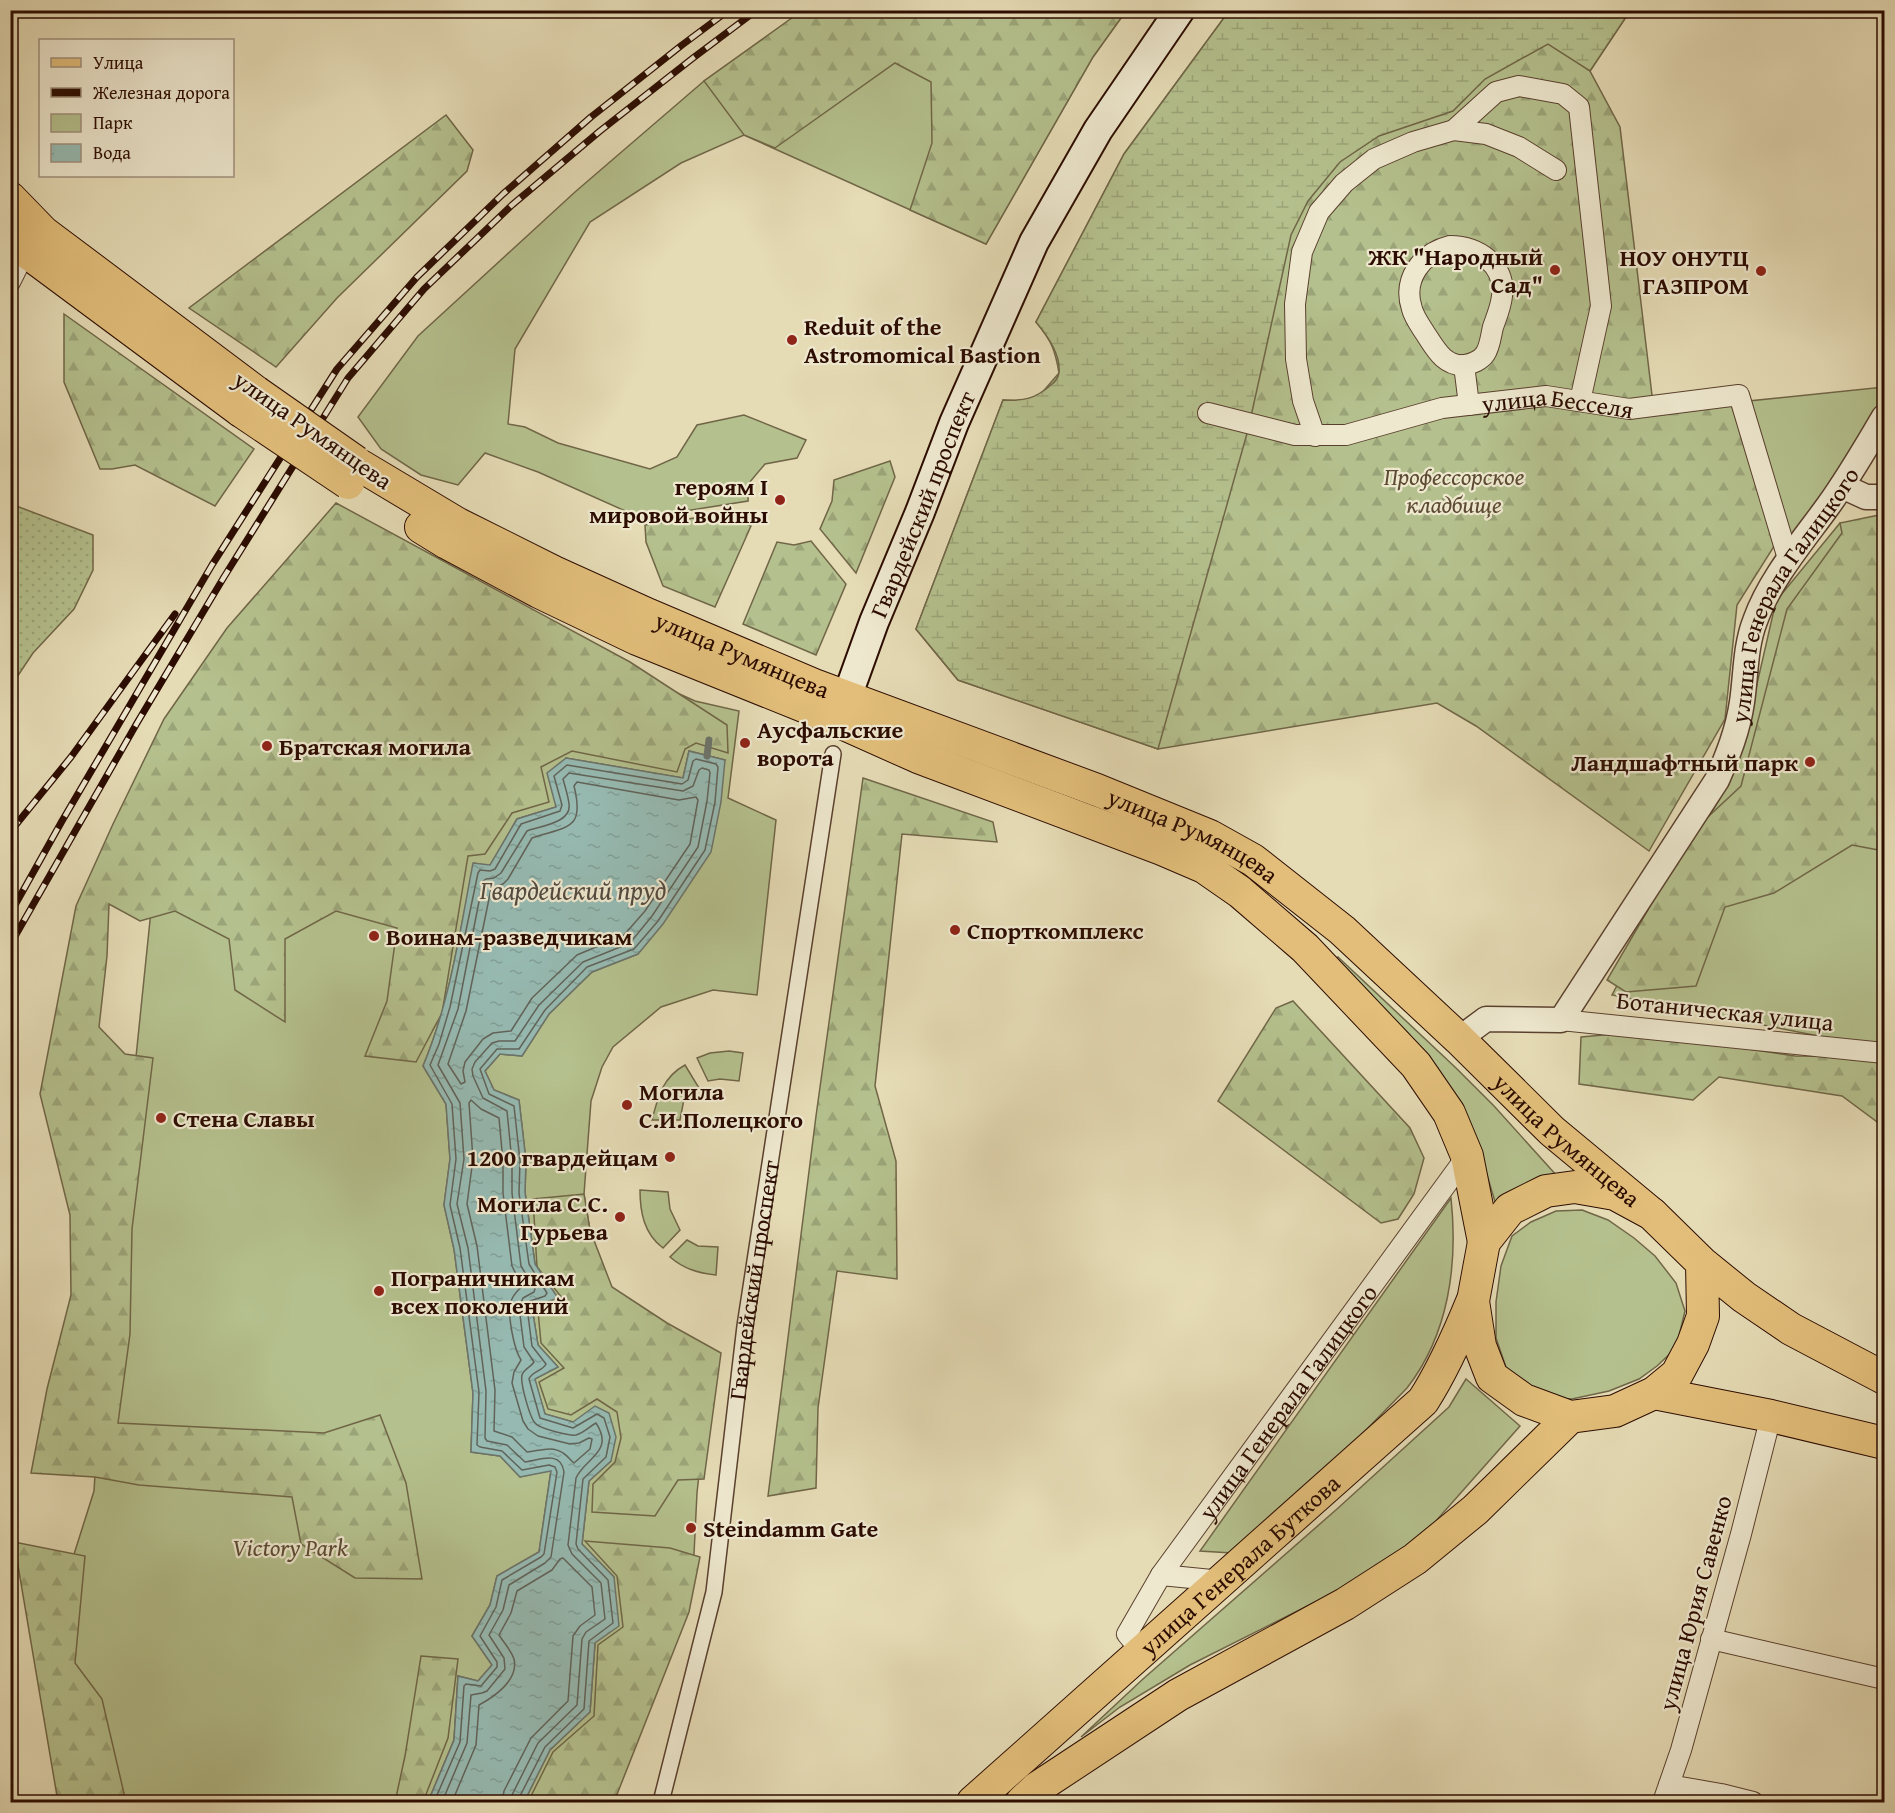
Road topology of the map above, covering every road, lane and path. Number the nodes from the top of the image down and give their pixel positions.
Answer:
1 (1180, 10) edge
2 (1454, 130) junction
3 (1556, 170) dead end
4 (10, 198) edge
5 (19, 243) edge
6 (10, 282) edge
7 (1464, 365) junction
8 (248, 401) junction
9 (1580, 401) junction
10 (1469, 405) junction
11 (1208, 413) dead end
12 (1884, 417) edge
13 (1315, 436) junction
14 (1842, 486) junction
15 (1884, 497) edge
16 (1789, 562) junction
17 (843, 710) junction
18 (833, 754) dead end
19 (1561, 1020) junction
20 (1459, 1039) junction
21 (1884, 1053) edge
22 (1467, 1156) junction
23 (1652, 1214) junction
24 (1484, 1242) junction
25 (1702, 1263) junction
26 (1473, 1301) junction
27 (1884, 1378) edge
28 (1654, 1393) junction
29 (1771, 1416) junction
30 (1570, 1417) junction
31 (1884, 1443) edge
32 (1161, 1575) junction
33 (1222, 1581) junction
34 (1711, 1639) junction
35 (1142, 1652) junction
36 (1884, 1679) edge
37 (1666, 1794) edge
38 (661, 1803) edge
39 (973, 1803) edge
40 (1022, 1803) edge
41 (1753, 1803) edge

1 - 17 main road, Гвардейский проспект
2 - 3 street
2 - 9 street
2 - 13 street
4 - 8 main road, улица Румянцева
5 - 6 street
5 - 8 main road, улица Румянцева
7 - 7 street
7 - 10 street
8 - 17 main road, улица Румянцева, bridge
9 - 10 street, улица Бесселя
9 - 16 street, улица Бесселя
10 - 13 street, улица Бесселя
11 - 13 street, улица Бесселя
12 - 14 street, улица Генерала Галицкого
14 - 15 street
14 - 16 street, улица Генерала Галицкого
16 - 19 street, улица Генерала Галицкого
17 - 20 main road, улица Румянцева
17 - 22 main road, улица Румянцева
18 - 38 street, Гвардейский проспект
19 - 20 street
19 - 21 street, Ботаническая улица
20 - 23 main road, улица Румянцева
22 - 24 main road, улица Румянцева
22 - 32 street, улица Генерала Галицкого
23 - 24 main road
23 - 25 main road
24 - 26 main road
25 - 27 main road
25 - 28 main road
26 - 30 main road
26 - 33 main road, улица Генерала Буткова
28 - 29 main road
28 - 30 main road
29 - 31 main road
29 - 34 street, улица Юрия Савенко
30 - 40 main road
32 - 33 street
32 - 35 street, улица Генерала Галицкого
33 - 35 main road, улица Генерала Буткова
34 - 36 street
34 - 37 street, улица Юрия Савенко
35 - 39 main road, улица Генерала Буткова
37 - 41 street

